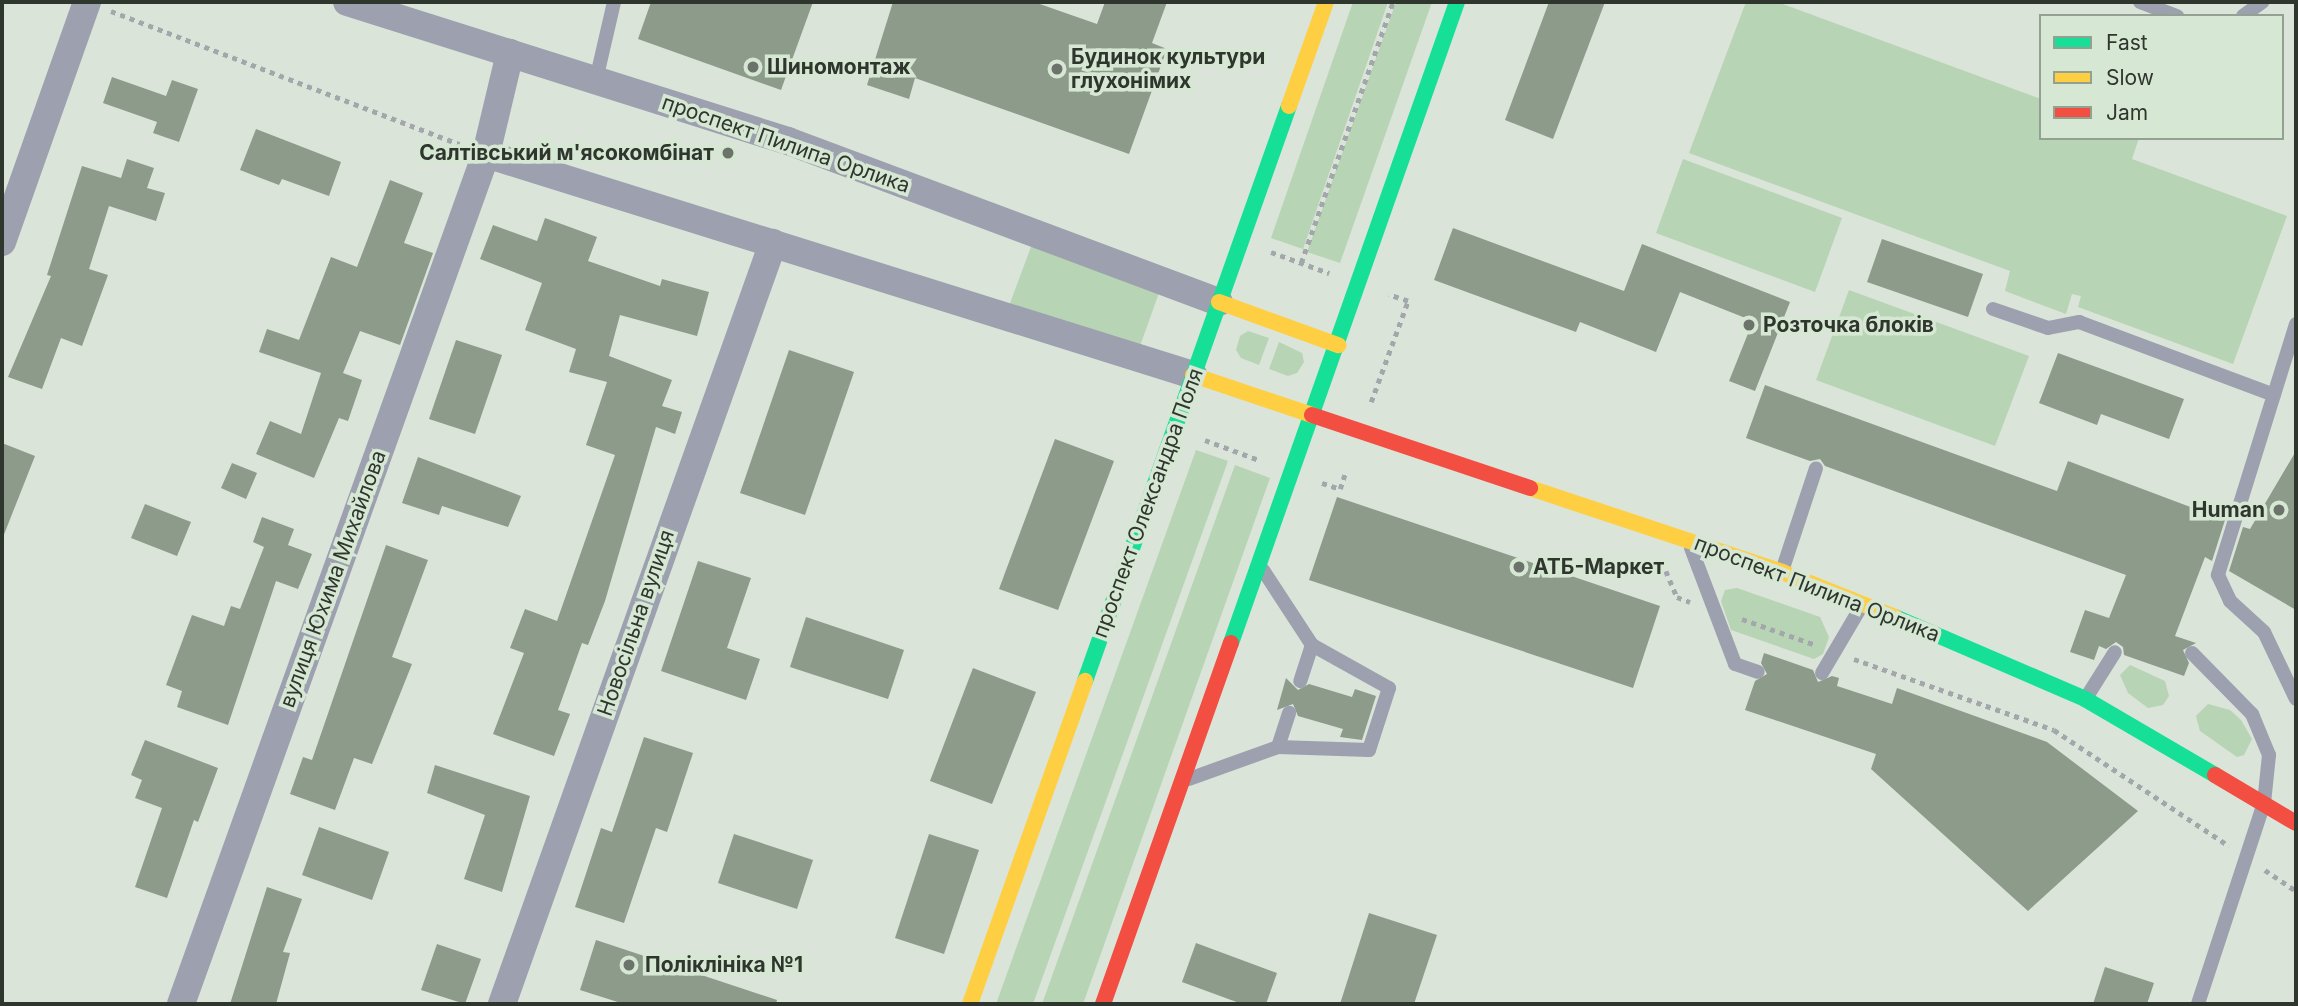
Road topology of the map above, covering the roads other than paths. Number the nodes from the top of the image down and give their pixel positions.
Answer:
1 (347, 2) edge
2 (614, 2) edge
3 (1326, 2) edge
4 (1457, 2) edge
5 (2140, 2) edge
6 (2262, 2) edge
7 (93, 4) edge
8 (2172, 14) edge
9 (2245, 14) edge
10 (510, 53) junction
11 (596, 80) junction
12 (486, 154) junction
13 (2, 242) edge
14 (773, 243) junction
15 (1219, 302) junction
16 (1993, 309) dead end
17 (2296, 324) edge
18 (1338, 345) junction
19 (1193, 375) junction
20 (2274, 395) junction
21 (1312, 415) junction
22 (1816, 468) dead end
23 (1688, 540) junction
24 (1259, 563) junction
25 (1782, 572) junction
26 (1863, 603) junction
27 (1312, 645) junction
28 (2115, 652) dead end
29 (2192, 653) dead end
30 (1758, 672) dead end
31 (1822, 673) dead end
32 (1300, 681) dead end
33 (2085, 699) junction
34 (2296, 699) edge
35 (1289, 713) dead end
36 (1278, 747) junction
37 (1181, 782) junction
38 (2264, 803) junction
39 (2296, 823) edge
40 (181, 1004) edge
41 (502, 1004) edge
42 (970, 1004) edge
43 (1102, 1004) edge
44 (2198, 1004) edge

1 - 10 street, проспект Пилипа Орлика
2 - 11 lane
3 - 15 main road, проспект Олександра Поля
4 - 18 main road
5 - 8 lane
6 - 9 lane
7 - 13 street
10 - 11 street, проспект Пилипа Орлика
10 - 12 street, вулиця Юхима Михайлова
11 - 15 street, проспект Пилипа Орлика
12 - 14 street
12 - 40 street, вулиця Юхима Михайлова
14 - 19 street
14 - 41 street, Новосільна вулиця
15 - 18 main road
15 - 19 main road, проспект Олександра Поля
16 - 20 lane
17 - 20 lane
18 - 21 main road
19 - 21 main road, проспект Пилипа Орлика
19 - 42 main road, проспект Олександра Поля
20 - 34 lane
21 - 23 main road, проспект Пилипа Орлика
21 - 24 main road
22 - 25 lane
23 - 25 main road, проспект Пилипа Орлика
23 - 30 lane
24 - 27 lane
24 - 37 main road
25 - 26 main road, проспект Пилипа Орлика
26 - 31 lane
26 - 33 main road, проспект Пилипа Орлика
27 - 32 lane
27 - 36 lane
28 - 33 lane
29 - 38 lane
33 - 38 main road, проспект Пилипа Орлика
35 - 36 lane
36 - 37 lane
37 - 43 main road
38 - 39 main road, проспект Пилипа Орлика
38 - 44 lane

